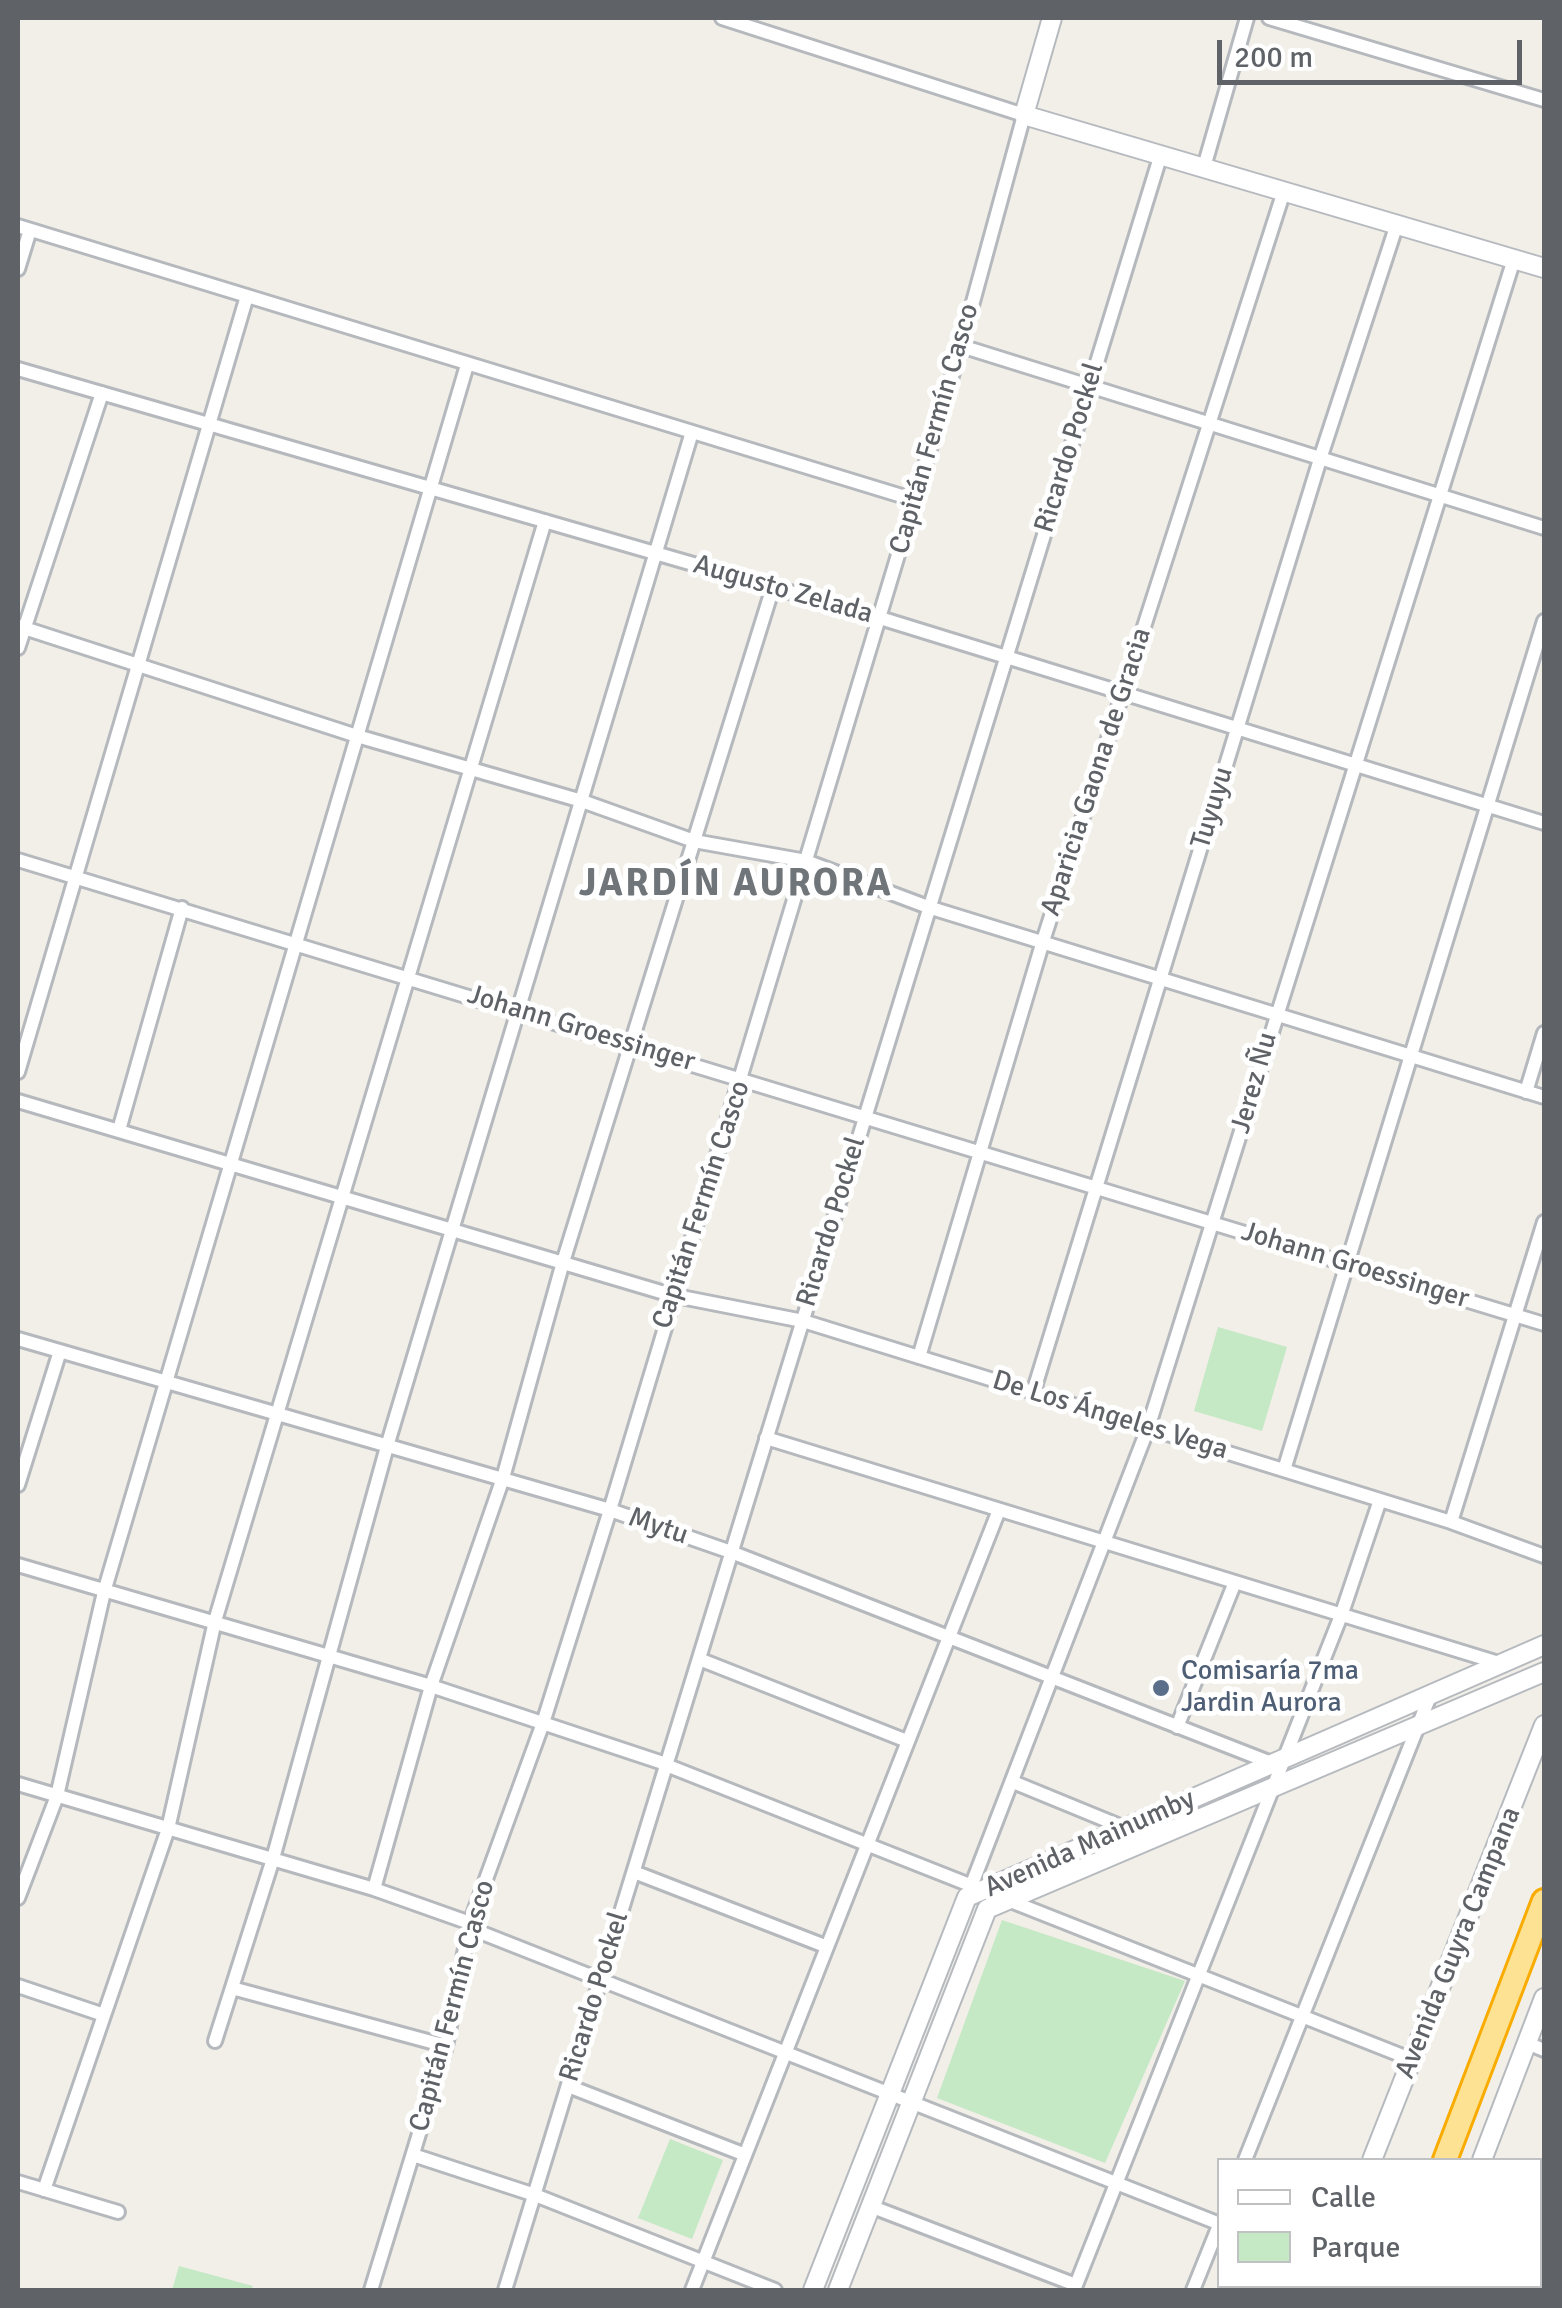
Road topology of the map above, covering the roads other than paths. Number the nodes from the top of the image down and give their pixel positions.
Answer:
1 (722, 18) edge
2 (1052, 18) edge
3 (1248, 18) edge
4 (1270, 18) edge
5 (1544, 100) edge
6 (1024, 115) junction
7 (1161, 154) junction
8 (1204, 167) junction
9 (1284, 190) junction
10 (1398, 224) junction
11 (24, 228) edge
12 (1514, 259) junction
13 (1544, 268) edge
14 (18, 269) edge
15 (247, 296) junction
16 (961, 346) junction
17 (467, 365) junction
18 (18, 369) edge
19 (1088, 387) junction
20 (102, 394) junction
21 (1207, 422) junction
22 (210, 424) junction
23 (692, 432) junction
24 (1321, 456) junction
25 (432, 488) junction
26 (1438, 493) junction
27 (915, 500) junction
28 (544, 521) junction
29 (1544, 528) edge
30 (655, 553) junction
31 (773, 587) junction
32 (880, 618) junction
33 (1544, 621) edge
34 (20, 627) edge
35 (18, 648) edge
36 (1007, 658) junction
37 (138, 667) junction
38 (1122, 692) junction
39 (1238, 728) junction
40 (357, 736) junction
41 (1354, 765) junction
42 (467, 769) junction
43 (582, 801) junction
44 (1486, 806) junction
45 (1544, 823) edge
46 (694, 841) junction
47 (18, 860) edge
48 (806, 861) junction
49 (77, 877) junction
50 (182, 908) junction
51 (928, 908) junction
52 (1043, 941) junction
53 (296, 943) junction
54 (406, 976) junction
55 (1161, 978) junction
56 (521, 1011) junction
57 (1276, 1013) junction
58 (1544, 1033) edge
59 (632, 1044) junction
60 (1409, 1055) junction
61 (18, 1072) edge
62 (742, 1078) junction
63 (1526, 1092) junction
64 (1544, 1098) edge
65 (18, 1100) edge
66 (864, 1114) junction
67 (119, 1130) junction
68 (980, 1150) junction
69 (232, 1165) junction
70 (1099, 1187) junction
71 (342, 1198) junction
72 (1544, 1222) edge
73 (1214, 1224) junction
74 (454, 1231) junction
75 (564, 1262) junction
76 (1344, 1263) junction
77 (671, 1296) junction
78 (1516, 1314) junction
79 (803, 1320) junction
80 (1544, 1324) edge
81 (18, 1339) edge
82 (60, 1352) junction
83 (919, 1357) junction
84 (168, 1382) junction
85 (1033, 1393) junction
86 (279, 1417) junction
87 (1148, 1428) junction
88 (766, 1438) junction
89 (388, 1443) junction
90 (1284, 1470) junction
91 (503, 1478) junction
92 (18, 1484) edge
93 (1380, 1500) junction
94 (610, 1510) junction
95 (999, 1510) junction
96 (1451, 1522) junction
97 (1106, 1542) junction
98 (731, 1552) junction
99 (1544, 1556) edge
100 (18, 1566) edge
101 (1235, 1582) junction
102 (104, 1592) junction
103 (1342, 1613) junction
104 (215, 1621) junction
105 (948, 1636) junction
106 (1544, 1645) edge
107 (329, 1658) junction
108 (698, 1658) junction
109 (1502, 1664) junction
110 (1544, 1672) edge
111 (1053, 1678) junction
112 (431, 1686) junction
113 (1430, 1696) junction
114 (544, 1723) junction
115 (1544, 1725) edge
116 (1418, 1726) junction
117 (1177, 1727) junction
118 (907, 1741) junction
119 (1278, 1763) junction
120 (666, 1765) junction
121 (1012, 1782) junction
122 (18, 1784) edge
123 (1271, 1790) junction
124 (57, 1796) junction
125 (1125, 1828) junction
126 (168, 1829) junction
127 (867, 1843) junction
128 (272, 1862) junction
129 (634, 1872) junction
130 (374, 1889) junction
131 (974, 1891) junction
132 (18, 1898) edge
133 (1009, 1900) junction
134 (1544, 1901) edge
135 (470, 1923) junction
136 (825, 1946) junction
137 (1200, 1974) junction
138 (601, 1979) junction
139 (18, 1986) edge
140 (232, 1988) junction
141 (1544, 1998) edge
142 (104, 2014) junction
143 (1303, 2014) junction
144 (215, 2041) dead end
145 (446, 2046) junction
146 (1536, 2046) edge
147 (783, 2050) junction
148 (1413, 2060) junction
149 (568, 2086) junction
150 (888, 2091) junction
151 (911, 2100) junction
152 (743, 2154) junction
153 (413, 2155) junction
154 (1245, 2158) edge
155 (1373, 2158) edge
156 (1445, 2158) edge
157 (1483, 2158) edge
158 (18, 2182) edge
159 (1116, 2182) junction
160 (44, 2190) junction
161 (535, 2195) junction
162 (870, 2206) junction
163 (118, 2212) dead end
164 (1217, 2223) edge
165 (1217, 2229) edge
166 (703, 2263) junction
167 (1075, 2288) edge
168 (372, 2290) edge
169 (504, 2290) edge
170 (692, 2290) edge
171 (775, 2290) edge
172 (813, 2290) edge
173 (838, 2290) edge
174 (1193, 2290) edge

1 - 6 street
2 - 6 street
3 - 8 street
4 - 5 street
6 - 7 street
6 - 16 street, Capitán Fermín Casco
7 - 8 street
7 - 19 street, Ricardo Pockel
8 - 9 street
9 - 10 street
9 - 21 street, Aparicia Gaona de Gracia
10 - 12 street
10 - 24 street, Tuyuyu
11 - 14 street
11 - 15 street
12 - 13 street
12 - 26 street, Jerez Ñu
15 - 17 street
15 - 22 street
16 - 19 street
16 - 27 street, Capitán Fermín Casco
17 - 23 street
17 - 25 street
18 - 20 street, Augusto Zelada
19 - 21 street
19 - 36 street, Ricardo Pockel
20 - 22 street, Augusto Zelada
20 - 34 street
21 - 24 street
21 - 38 street, Aparicia Gaona de Gracia
22 - 25 street, Augusto Zelada
22 - 37 street
23 - 27 street
23 - 30 street
24 - 26 street
24 - 39 street, Tuyuyu
25 - 28 street, Augusto Zelada
25 - 40 street
26 - 29 street
26 - 41 street, Jerez Ñu
27 - 32 street, Capitán Fermín Casco
28 - 30 street, Augusto Zelada
28 - 42 street
30 - 31 street, Augusto Zelada
30 - 43 street
31 - 32 street, Augusto Zelada
31 - 46 street
32 - 36 street, Augusto Zelada
32 - 48 street, Capitán Fermín Casco
33 - 44 street
34 - 35 street
34 - 37 street
36 - 38 street, Augusto Zelada
36 - 51 street, Ricardo Pockel
37 - 40 street
37 - 49 street
38 - 39 street, Augusto Zelada
38 - 52 street, Aparicia Gaona de Gracia
39 - 41 street, Augusto Zelada
39 - 55 street, Tuyuyu
40 - 42 street
40 - 53 street
41 - 44 street, Augusto Zelada
41 - 57 street, Jerez Ñu
42 - 43 street
42 - 54 street
43 - 46 street
43 - 56 street
44 - 45 street, Augusto Zelada
44 - 60 street
46 - 48 street
46 - 59 street
47 - 49 street, Johann Groessinger
48 - 51 street
48 - 62 street, Capitán Fermín Casco
49 - 50 street, Johann Groessinger
49 - 61 street
50 - 53 street, Johann Groessinger
50 - 67 street
51 - 52 street
51 - 66 street, Ricardo Pockel
52 - 55 street
52 - 68 street, Aparicia Gaona de Gracia
53 - 54 street, Johann Groessinger
53 - 69 street
54 - 56 street, Johann Groessinger
54 - 71 street
55 - 57 street
55 - 70 street, Tuyuyu
56 - 59 street, Johann Groessinger
56 - 74 street
57 - 60 street
57 - 73 street, Jerez Ñu
58 - 63 street
59 - 62 street, Johann Groessinger
59 - 75 street
60 - 63 street
60 - 76 street
62 - 66 street, Johann Groessinger
62 - 77 street, Capitán Fermín Casco
63 - 64 street
65 - 67 street, De Los Ángeles Vega
66 - 68 street, Johann Groessinger
66 - 79 street, Ricardo Pockel
67 - 69 street, De Los Ángeles Vega
68 - 70 street, Johann Groessinger
68 - 83 street, Aparicia Gaona de Gracia
69 - 71 street, De Los Ángeles Vega
69 - 84 street
70 - 73 street, Johann Groessinger
70 - 85 street, Tuyuyu
71 - 74 street, De Los Ángeles Vega
71 - 86 street
72 - 78 street
73 - 76 street, Johann Groessinger
73 - 87 street, Jerez Ñu
74 - 75 street, De Los Ángeles Vega
74 - 89 street
75 - 77 street, De Los Ángeles Vega
75 - 91 street
76 - 78 street, Johann Groessinger
76 - 90 street
77 - 79 street, De Los Ángeles Vega
77 - 94 street, Capitán Fermín Casco
78 - 80 street, Johann Groessinger
78 - 96 street
79 - 83 street, De Los Ángeles Vega
79 - 88 street, Ricardo Pockel
81 - 82 street, Mytu
82 - 84 street, Mytu
82 - 92 street
83 - 85 street, De Los Ángeles Vega
84 - 86 street, Mytu
84 - 102 street
85 - 87 street, De Los Ángeles Vega
86 - 89 street, Mytu
86 - 104 street
87 - 90 street, De Los Ángeles Vega
87 - 97 street, Jerez Ñu
88 - 95 street
88 - 98 street, Ricardo Pockel
89 - 91 street, Mytu
89 - 107 street
90 - 93 street, De Los Ángeles Vega
91 - 94 street, Mytu
91 - 112 street
93 - 96 street, De Los Ángeles Vega
93 - 103 street
94 - 98 street, Mytu
94 - 114 street, Capitán Fermín Casco
95 - 97 street
95 - 105 street
96 - 99 street, De Los Ángeles Vega
97 - 101 street
97 - 111 street, Jerez Ñu
98 - 105 street, Mytu
98 - 108 street, Ricardo Pockel
100 - 102 street
101 - 103 street
101 - 117 street
102 - 104 street
102 - 124 street
103 - 109 street
103 - 119 street
104 - 107 street
104 - 126 street
105 - 111 street, Mytu
105 - 118 street
106 - 109 street, Avenida Mainumby
107 - 112 street
107 - 128 street
108 - 118 street
108 - 120 street, Ricardo Pockel
109 - 113 street, Avenida Mainumby
110 - 116 street, Avenida Mainumby
111 - 117 street, Mytu
111 - 121 street, Jerez Ñu
112 - 114 street
112 - 130 street
113 - 116 street
113 - 119 street, Avenida Mainumby
114 - 120 street
114 - 135 street, Capitán Fermín Casco
115 - 148 street, Avenida Guyra Campana
116 - 123 street, Avenida Mainumby
116 - 143 street
117 - 119 street, Mytu
118 - 127 street
119 - 123 street
119 - 125 street, Avenida Mainumby
120 - 127 street
120 - 129 street, Ricardo Pockel
121 - 125 street
121 - 131 street, Jerez Ñu
122 - 124 street
123 - 133 street, Avenida Mainumby
123 - 137 street
124 - 126 street
124 - 132 street
125 - 131 street, Avenida Mainumby
126 - 128 street
126 - 142 street
127 - 131 street
127 - 136 street
128 - 130 street
128 - 140 street
129 - 136 street
129 - 138 street, Ricardo Pockel
130 - 135 street
131 - 133 street
131 - 150 street, Avenida Mainumby
133 - 137 street
133 - 151 street, Avenida Mainumby
134 - 156 highway
135 - 138 street
135 - 145 street, Capitán Fermín Casco
136 - 147 street
137 - 143 street
137 - 159 street
138 - 147 street
138 - 149 street, Ricardo Pockel
139 - 142 street
140 - 144 street
140 - 145 street
141 - 146 street
142 - 160 street
143 - 148 street
143 - 154 street
145 - 153 street, Capitán Fermín Casco
146 - 157 street
147 - 150 street
147 - 152 street
148 - 155 street, Avenida Guyra Campana
149 - 152 street
149 - 161 street, Ricardo Pockel
150 - 151 street
150 - 172 street, Avenida Mainumby
151 - 159 street
151 - 162 street, Avenida Mainumby
152 - 166 street
153 - 161 street
153 - 168 street, Capitán Fermín Casco
158 - 160 street
159 - 164 street
159 - 167 street
160 - 163 street
161 - 166 street
161 - 169 street, Ricardo Pockel
162 - 167 street
162 - 173 street, Avenida Mainumby
165 - 174 street
166 - 170 street
166 - 171 street

